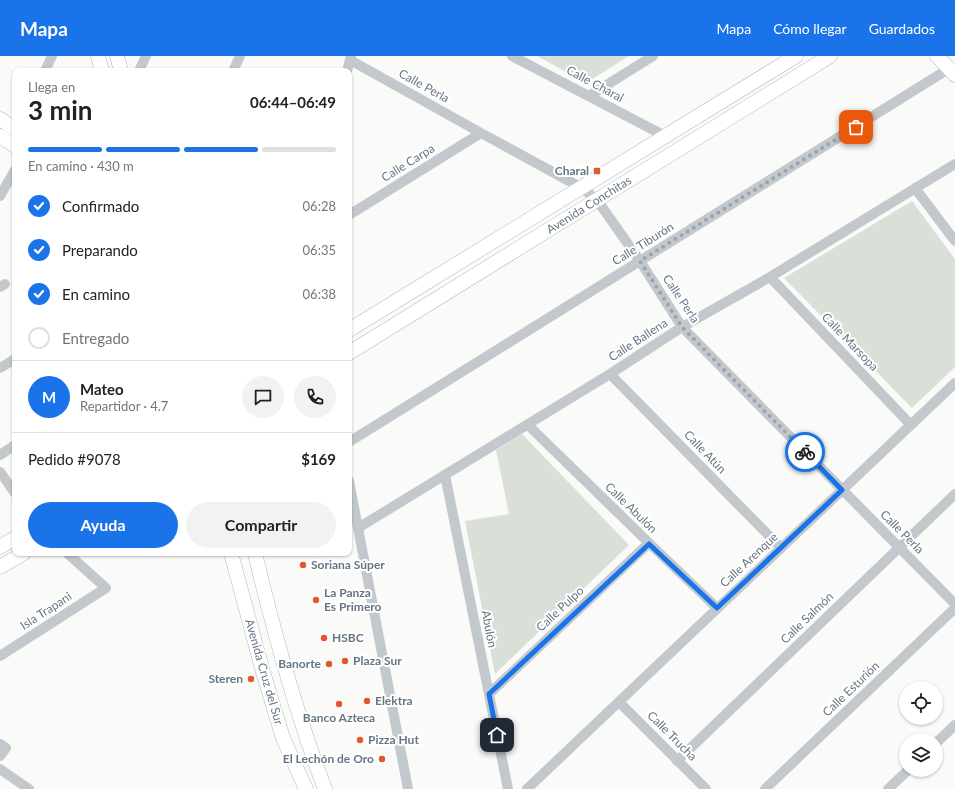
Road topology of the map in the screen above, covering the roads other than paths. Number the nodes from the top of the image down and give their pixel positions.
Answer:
1 (52, 56) edge
2 (98, 56) edge
3 (117, 56) edge
4 (146, 56) edge
5 (240, 56) edge
6 (512, 56) edge
7 (652, 56) edge
8 (796, 56) edge
9 (830, 56) edge
10 (937, 56) edge
11 (351, 58) edge
12 (46, 68) edge
13 (101, 68) edge
14 (120, 68) edge
15 (140, 68) edge
16 (234, 68) edge
17 (348, 68) edge
18 (953, 72) edge
19 (589, 96) junction
20 (0, 119) edge
21 (12, 126) edge
22 (481, 133) junction
23 (0, 136) edge
24 (665, 136) junction
25 (12, 144) edge
26 (955, 164) edge
27 (12, 175) edge
28 (582, 188) junction
29 (915, 188) junction
30 (0, 196) edge
31 (597, 200) junction
32 (352, 213) edge
33 (955, 241) edge
34 (640, 261) junction
35 (770, 277) junction
36 (682, 327) junction
37 (352, 328) edge
38 (352, 351) edge
39 (12, 361) edge
40 (0, 368) edge
41 (610, 374) junction
42 (955, 383) edge
43 (528, 425) junction
44 (911, 425) junction
45 (352, 440) edge
46 (12, 447) edge
47 (0, 454) edge
48 (0, 472) edge
49 (445, 475) junction
50 (12, 489) edge
51 (842, 490) junction
52 (955, 494) edge
53 (352, 497) edge
54 (358, 528) junction
55 (12, 540) edge
56 (649, 544) junction
57 (0, 547) edge
58 (781, 548) junction
59 (899, 548) junction
60 (19, 556) edge
61 (70, 556) edge
62 (232, 556) edge
63 (256, 556) edge
64 (0, 567) edge
65 (955, 604) edge
66 (717, 608) junction
67 (955, 608) edge
68 (0, 656) edge
69 (489, 694) junction
70 (619, 702) junction
71 (955, 724) edge
72 (943, 736) edge
73 (677, 760) junction
74 (0, 769) edge
75 (901, 777) edge
76 (28, 789) edge
77 (306, 789) edge
78 (326, 789) edge
79 (408, 789) edge
80 (508, 789) edge
81 (527, 789) edge
82 (706, 789) edge
83 (765, 789) edge
84 (888, 789) edge

1 - 12 street
2 - 13 street
3 - 14 street
4 - 15 street
5 - 16 street
6 - 19 street, Calle Charal
7 - 19 street
8 - 24 street, Avenida Conchitas
9 - 31 street, Avenida Conchitas
10 - 18 street
11 - 17 street
11 - 22 street, Calle Perla
18 - 34 street, Calle Tiburón
19 - 24 street, Calle Charal
20 - 21 street
22 - 28 street, Calle Perla
22 - 32 street, Calle Carpa
23 - 25 street
24 - 28 street, Avenida Conchitas
26 - 29 street, Calle Ballena
27 - 30 street
28 - 31 street, Calle Perla
28 - 37 street, Avenida Conchitas
29 - 33 street
29 - 35 street, Calle Ballena
31 - 34 street, Calle Perla
31 - 38 street, Avenida Conchitas
34 - 36 street, Calle Perla
34 - 45 street, Calle Tiburón
35 - 36 street, Calle Ballena
35 - 44 street, Calle Marsopa
36 - 41 street, Calle Ballena
36 - 51 street, Calle Perla
39 - 40 street
41 - 43 street, Calle Ballena
41 - 58 street, Calle Atún
42 - 44 street, Calle Arenque
43 - 49 street, Calle Ballena
43 - 56 street, Calle Abulón
44 - 51 street, Calle Arenque
46 - 47 street
48 - 50 street
49 - 54 street, Calle Ballena
49 - 69 street, Abulón
51 - 58 street, Calle Arenque
51 - 59 street, Calle Perla
52 - 59 street, Calle Salmón
53 - 54 street
54 - 79 street
55 - 57 street
56 - 66 street, Calle Abulón
56 - 69 street, Calle Pulpo
58 - 66 street, Calle Arenque
59 - 65 street, Calle Perla
59 - 73 street, Calle Salmón
60 - 64 street
61 - 68 street, Isla Trapani
62 - 77 street, Avenida Cruz del Sur
63 - 78 street, Avenida Cruz del Sur
66 - 70 street, Calle Arenque
67 - 83 street, Calle Esturión
69 - 80 street, Abulón
70 - 73 street, Calle Trucha
70 - 81 street, Calle Arenque
71 - 72 street
73 - 82 street, Calle Trucha
74 - 76 street
75 - 84 street

